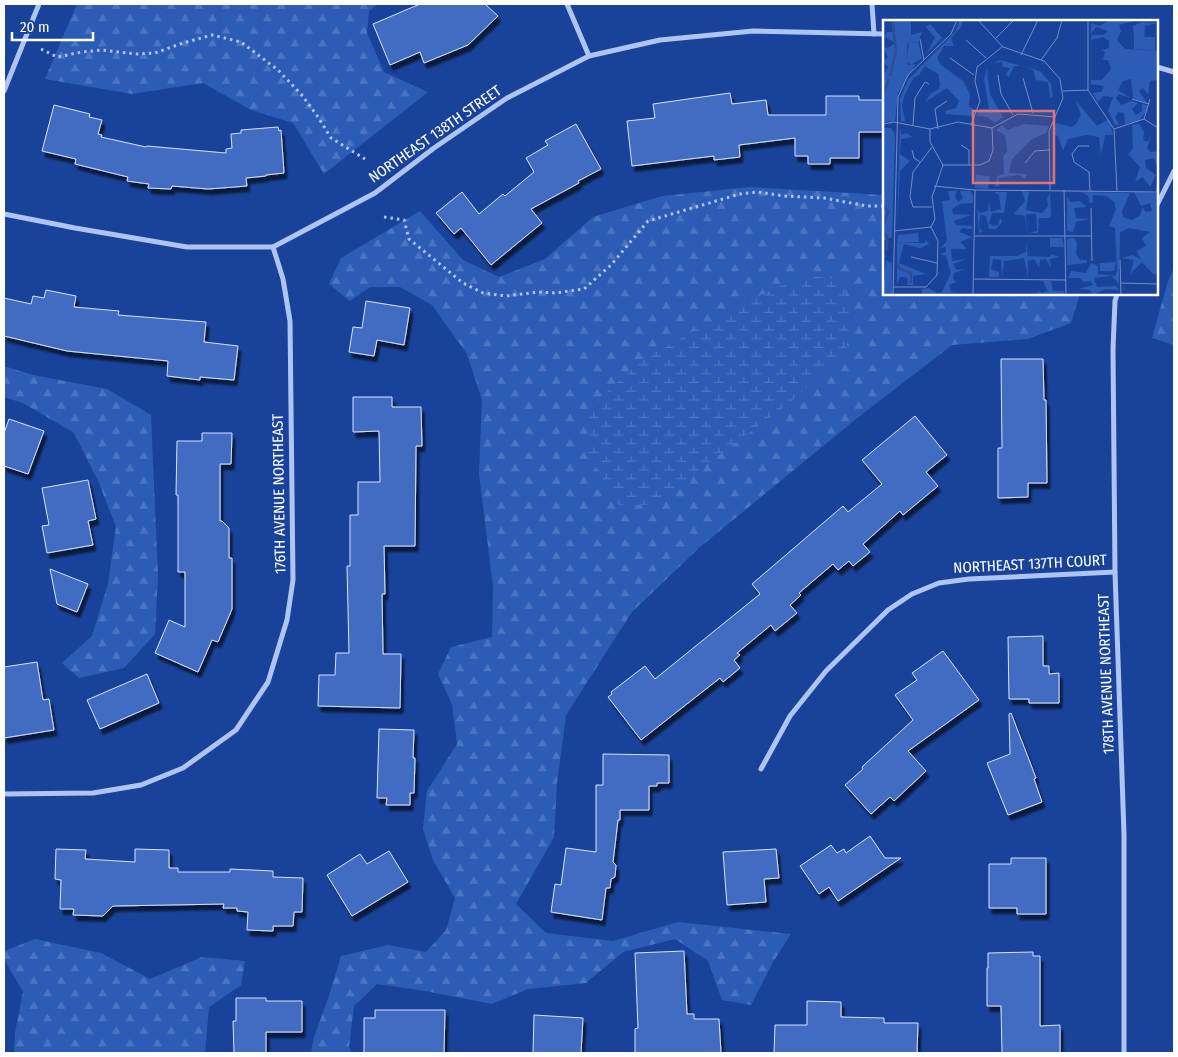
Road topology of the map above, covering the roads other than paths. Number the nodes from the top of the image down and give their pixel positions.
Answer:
1 (39, 4) edge
2 (567, 4) edge
3 (872, 4) edge
4 (874, 34) junction
5 (883, 34) edge
6 (589, 56) junction
7 (1158, 67) edge
8 (1174, 72) edge
9 (4, 91) edge
10 (1174, 171) edge
11 (1158, 203) edge
12 (4, 214) edge
13 (273, 247) junction
14 (1117, 295) edge
15 (1115, 572) junction
16 (761, 769) dead end
17 (4, 794) edge
18 (1124, 1053) edge

1 - 9 street
2 - 6 street
3 - 4 street
4 - 5 street, NORTHEAST 138TH STREET
4 - 6 street, NORTHEAST 138TH STREET
6 - 13 street, NORTHEAST 138TH STREET
7 - 8 street
10 - 11 street
12 - 13 street, NORTHEAST 138TH STREET
13 - 17 street, 176TH AVENUE NORTHEAST
14 - 15 street, 178TH AVENUE NORTHEAST
15 - 16 street, NORTHEAST 137TH COURT
15 - 18 street, 178TH AVENUE NORTHEAST

